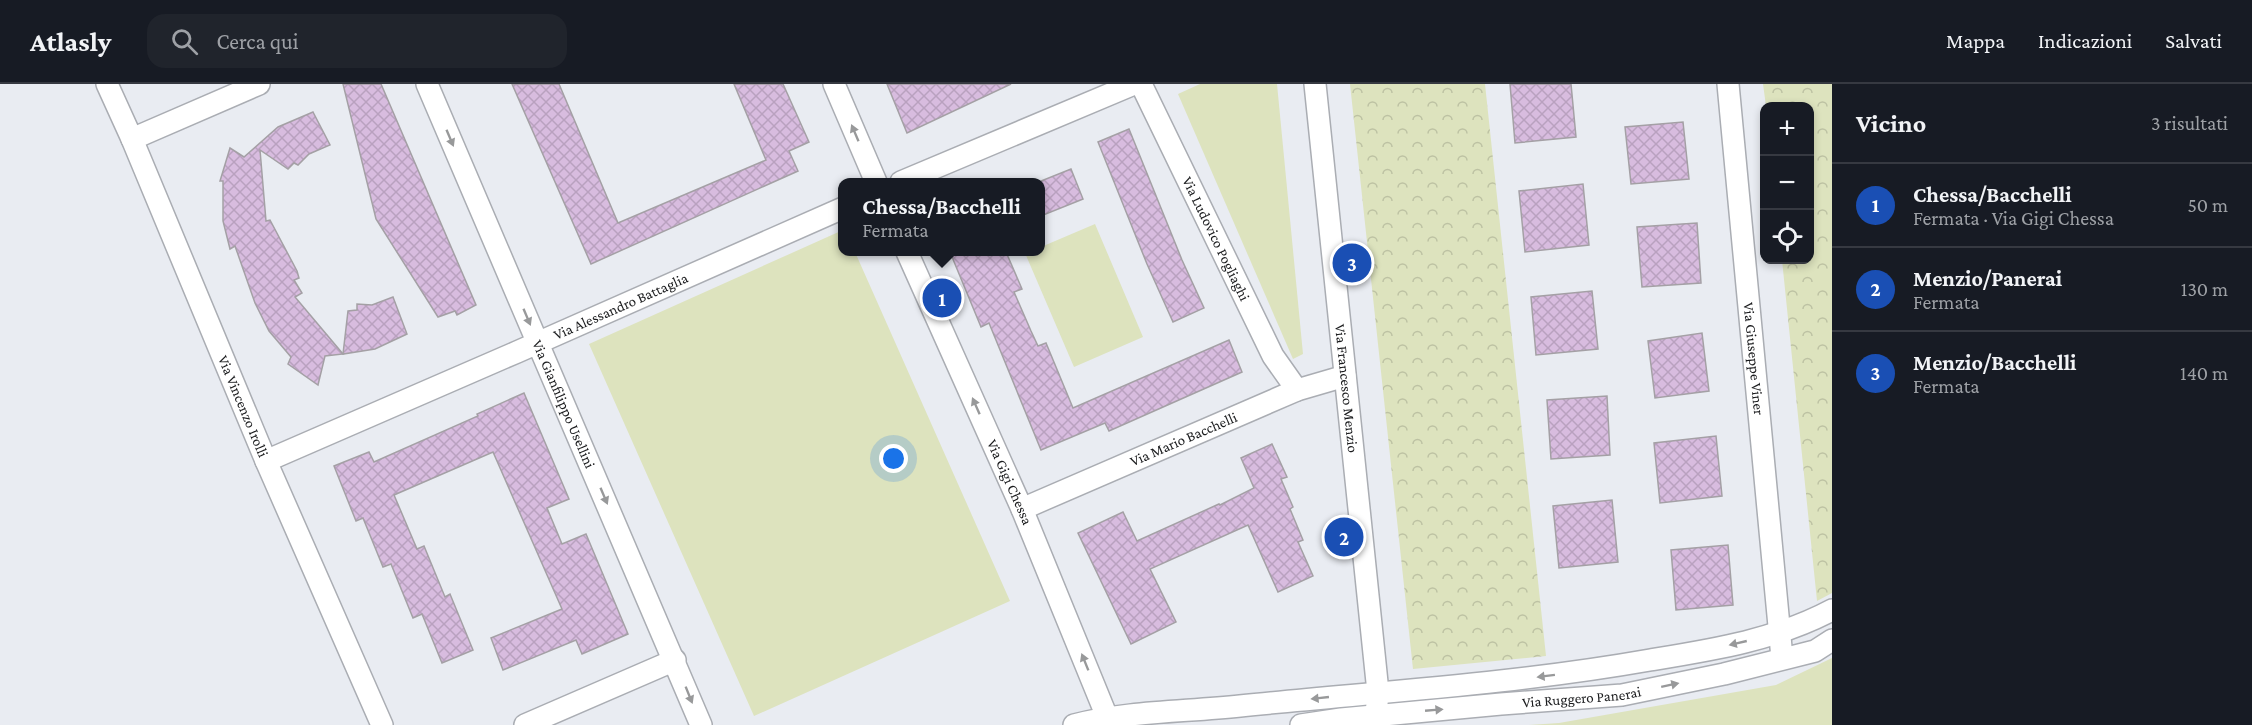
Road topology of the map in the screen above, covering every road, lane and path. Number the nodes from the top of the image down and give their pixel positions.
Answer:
1 (107, 84) edge
2 (259, 84) edge
3 (427, 84) edge
4 (834, 84) edge
5 (1134, 84) edge
6 (1141, 84) edge
7 (1315, 84) edge
8 (1728, 84) edge
9 (132, 139) junction
10 (874, 178) edge
11 (913, 178) edge
12 (838, 210) edge
13 (909, 256) edge
14 (538, 343) junction
15 (1345, 376) junction
16 (1297, 390) junction
17 (266, 460) junction
18 (1022, 509) junction
19 (1832, 610) edge
20 (1780, 632) junction
21 (1832, 640) edge
22 (1782, 658) junction
23 (675, 660) junction
24 (1378, 692) junction
25 (1376, 715) junction
26 (1107, 721) edge
27 (382, 725) edge
28 (525, 725) edge
29 (701, 725) edge
30 (1074, 725) edge
31 (1301, 725) edge

1 - 9 street, Via Vincenzo Irolli
2 - 9 street
3 -> 14 street, Via Gianfilippo Usellini
10 -> 4 street
5 - 11 street
6 - 16 street, Via Ludovico Pogliaghi
7 - 15 street, Via Francesco Menzio
8 - 20 street, Via Giuseppe Viner
9 - 17 street, Via Vincenzo Irolli
12 - 14 street, Via Alessandro Battaglia
18 -> 13 street, Via Gigi Chessa
14 - 17 street, Via Alessandro Battaglia
14 -> 23 street, Via Gianfilippo Usellini
15 - 16 street, Via Mario Bacchelli
15 - 24 street, Via Francesco Menzio
16 - 18 street, Via Mario Bacchelli
17 - 27 street, Via Vincenzo Irolli
26 -> 18 street, Via Gigi Chessa
19 - 20 street, Via Ruggero Panerai
20 - 22 street
20 -> 24 street, Via Ruggero Panerai
21 - 22 street, Via Ruggero Panerai
25 -> 22 street, Via Ruggero Panerai
23 - 28 street
23 -> 29 street, Via Gianfilippo Usellini
24 - 25 street
24 -> 26 street, Via Ruggero Panerai
25 - 31 street, Via Ruggero Panerai
26 - 30 street, Via Ruggero Panerai

